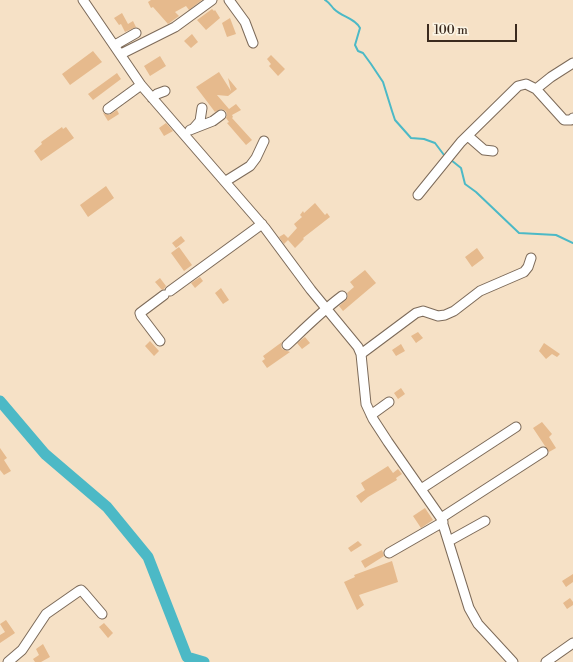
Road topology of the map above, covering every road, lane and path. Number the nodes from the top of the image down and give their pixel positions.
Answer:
1 (84, 0) edge
2 (212, 0) edge
3 (229, 0) edge
4 (136, 33) dead end
5 (254, 43) dead end
6 (115, 45) junction
7 (121, 54) junction
8 (573, 63) edge
9 (141, 85) junction
10 (536, 89) junction
11 (165, 91) dead end
12 (152, 98) junction
13 (202, 108) dead end
14 (108, 109) dead end
15 (221, 115) dead end
16 (573, 118) edge
17 (188, 132) junction
18 (468, 136) junction
19 (264, 141) dead end
20 (493, 151) dead end
21 (226, 181) junction
22 (418, 195) dead end
23 (262, 224) junction
24 (531, 258) dead end
25 (342, 296) dead end
26 (326, 308) junction
27 (160, 341) dead end
28 (286, 346) dead end
29 (361, 354) junction
30 (389, 402) dead end
31 (371, 415) junction
32 (516, 427) dead end
33 (543, 452) dead end
34 (421, 489) junction
35 (442, 520) junction
36 (485, 521) dead end
37 (449, 541) junction
38 (389, 553) dead end
39 (102, 614) dead end
40 (573, 643) edge
41 (8, 662) edge
42 (513, 662) edge
43 (546, 662) edge

1 - 6 street
2 - 7 street
3 - 5 street
4 - 6 street
6 - 7 street
7 - 9 street
8 - 10 street
9 - 12 street
9 - 14 street
10 - 16 street
10 - 18 street
11 - 12 street
12 - 17 street
13 - 17 street
15 - 17 street
17 - 21 street
18 - 20 street
18 - 22 street
19 - 21 street
21 - 23 street
23 - 26 street
23 - 27 street
24 - 29 street
25 - 26 street
26 - 28 street
26 - 29 street
29 - 31 street
30 - 31 street
31 - 34 street
32 - 34 street
33 - 35 street
34 - 35 street
35 - 37 street
35 - 38 street
36 - 37 street
37 - 42 street
39 - 41 street
40 - 43 street

